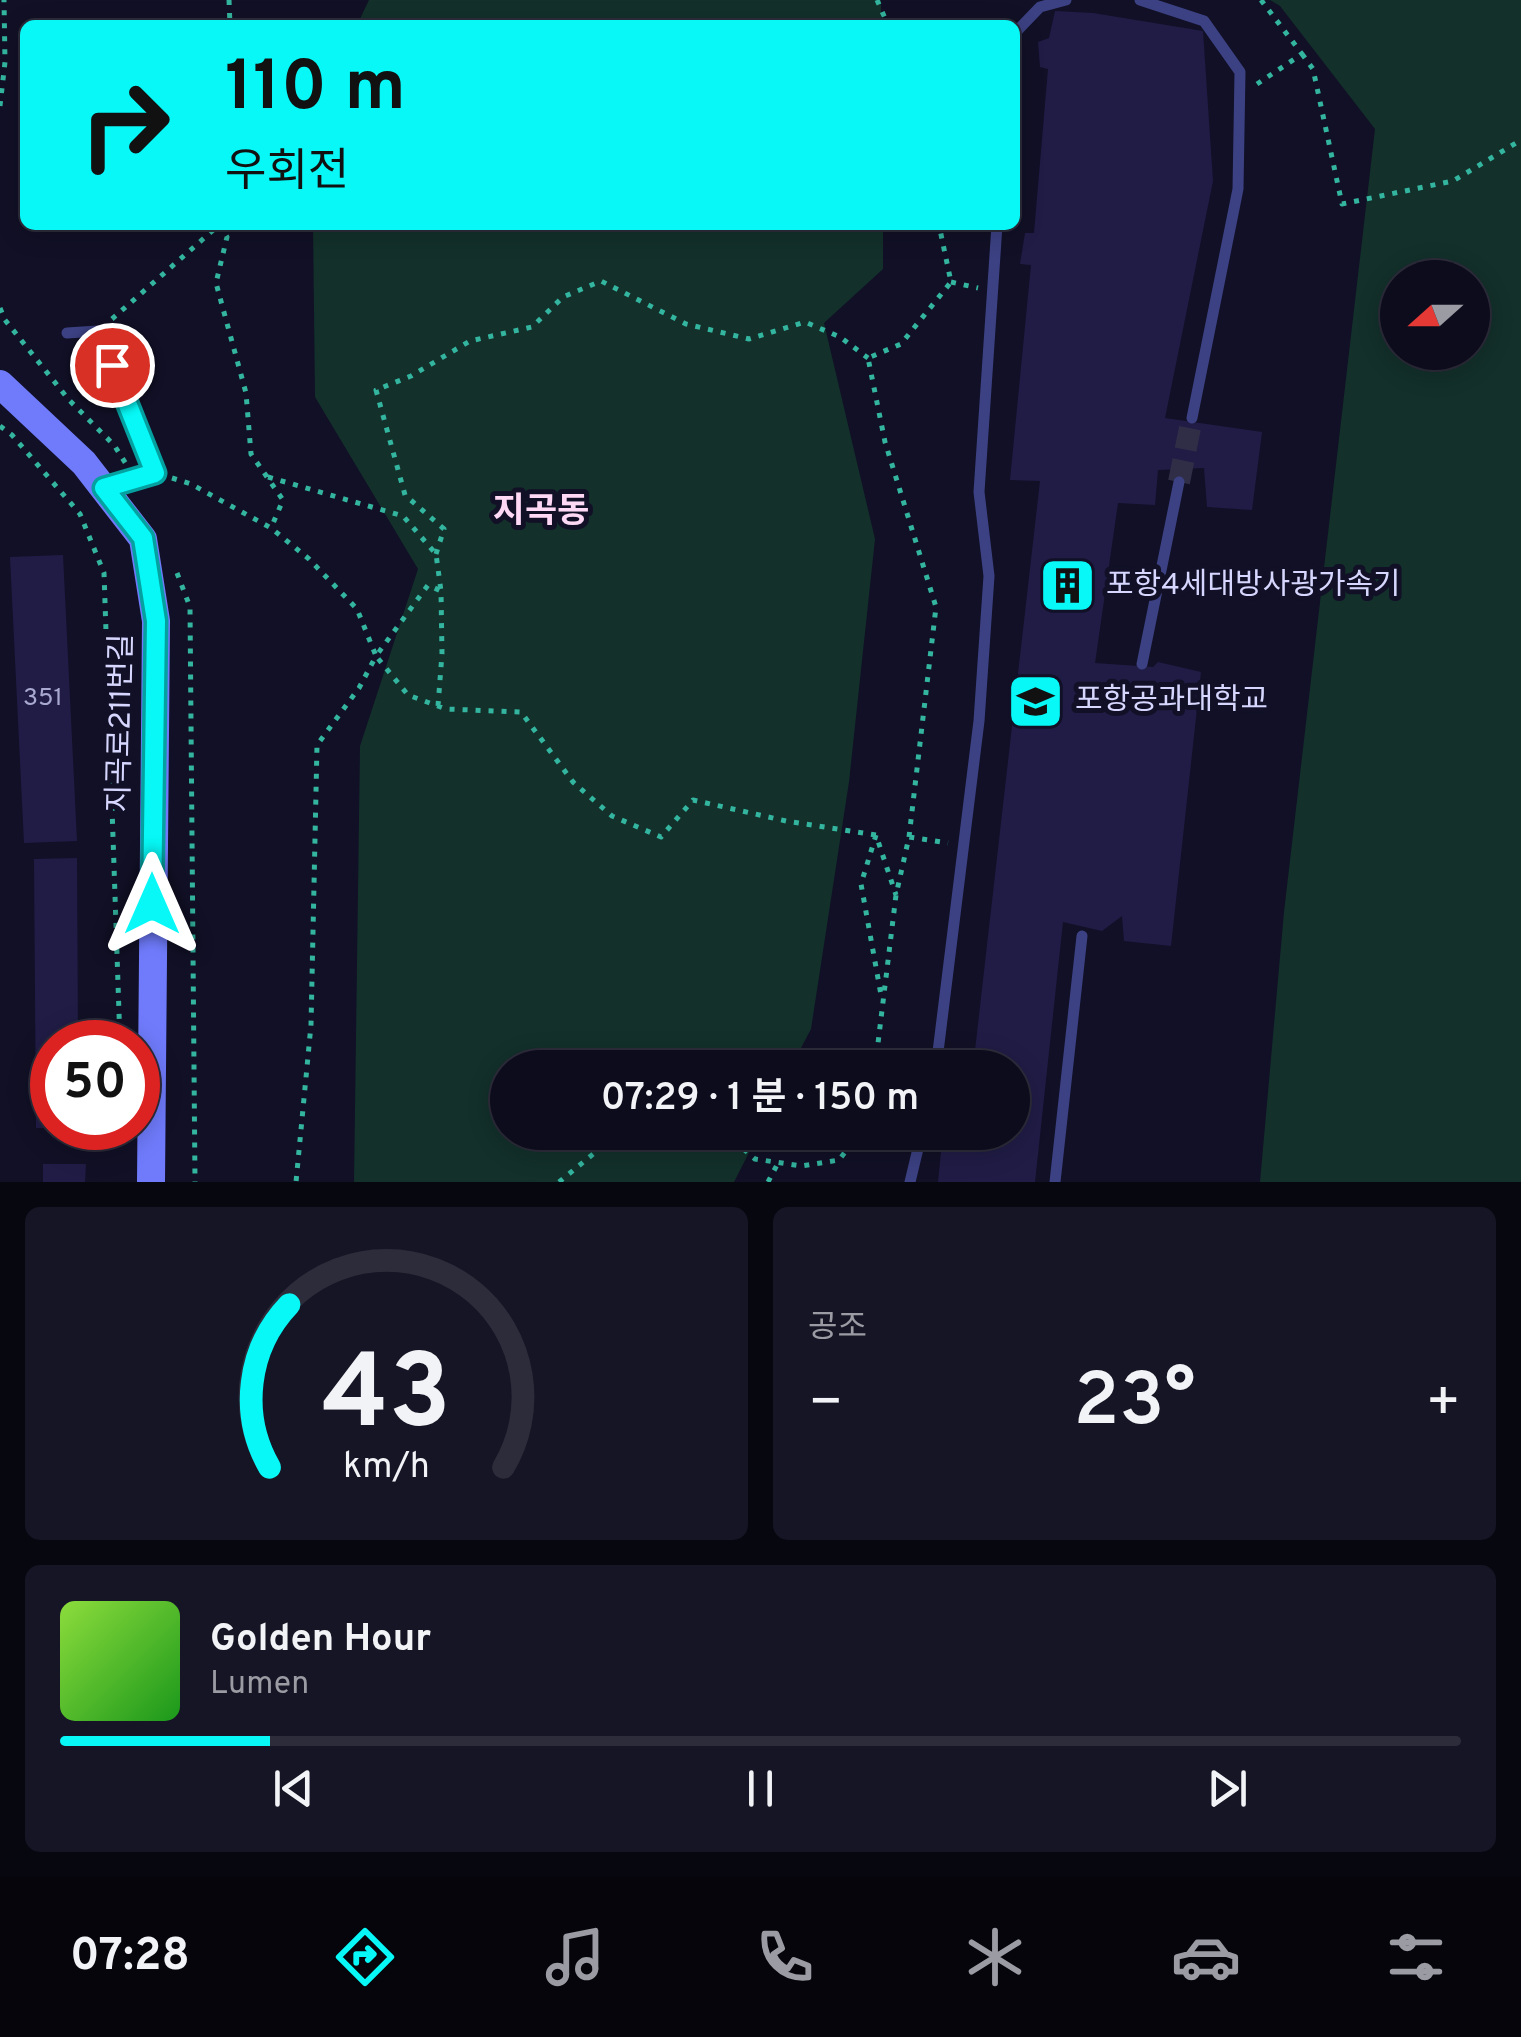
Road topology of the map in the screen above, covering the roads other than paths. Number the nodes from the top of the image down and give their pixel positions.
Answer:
1 (1066, 0) edge
2 (1140, 0) edge
3 (1020, 28) edge
4 (997, 230) edge
5 (67, 333) dead end
6 (0, 384) edge
7 (1192, 418) tunnel mouth
8 (1179, 482) tunnel mouth
9 (104, 488) junction
10 (1142, 664) dead end
11 (1082, 936) dead end
12 (938, 1050) edge
13 (918, 1150) edge
14 (151, 1182) edge
15 (910, 1182) edge
16 (1054, 1182) edge

1 - 3 lane
2 - 7 lane
4 - 12 lane
5 - 9 lane
6 - 9 main road, 지곡로211번길
8 - 10 lane
9 - 14 main road, 지곡로211번길
11 - 16 lane
13 - 15 lane

